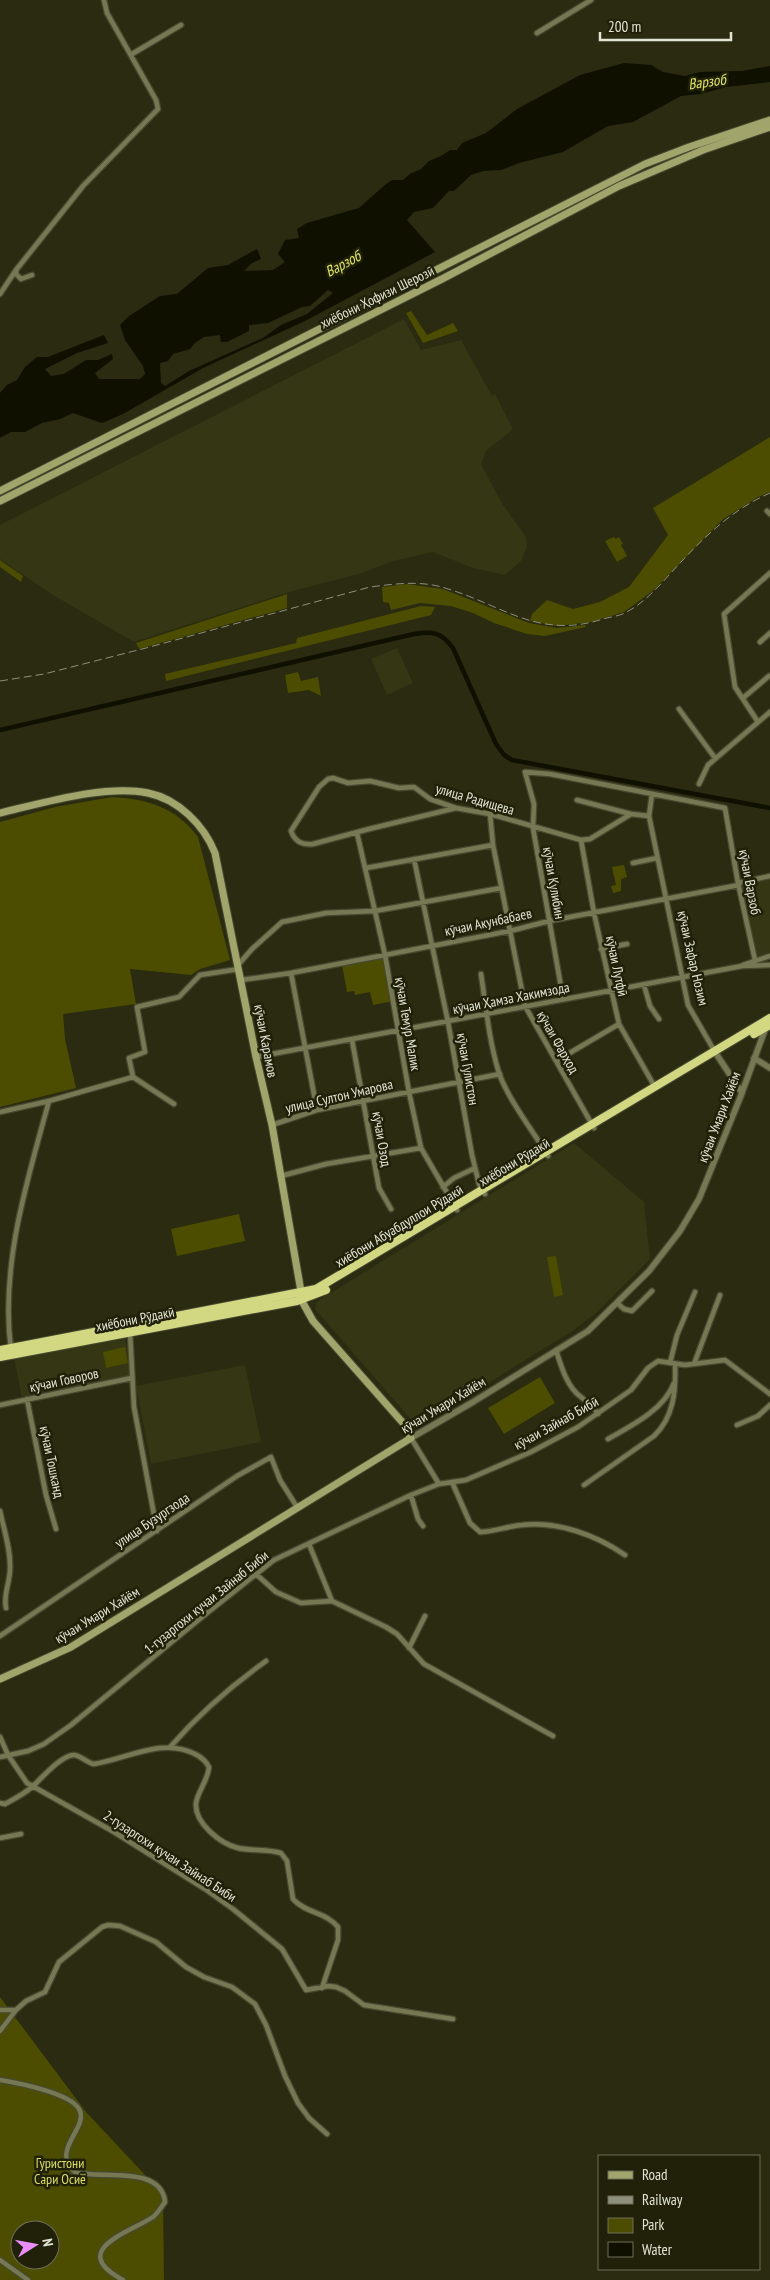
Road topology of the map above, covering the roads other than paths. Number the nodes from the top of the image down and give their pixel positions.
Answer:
1 (104, 0) edge
2 (590, 0) edge
3 (181, 25) dead end
4 (537, 33) dead end
5 (132, 54) junction
6 (770, 120) edge
7 (770, 126) edge
8 (16, 270) junction
9 (32, 275) dead end
10 (0, 283) edge
11 (5, 287) junction
12 (0, 294) edge
13 (0, 491) edge
14 (0, 501) edge
15 (770, 573) edge
16 (770, 633) edge
17 (760, 642) dead end
18 (769, 676) dead end
19 (743, 698) junction
20 (679, 709) dead end
21 (770, 712) edge
22 (758, 722) junction
23 (715, 758) junction
24 (698, 784) dead end
25 (652, 794) junction
26 (577, 800) dead end
27 (456, 808) junction
28 (0, 813) edge
29 (490, 814) junction
30 (631, 814) junction
31 (649, 816) junction
32 (532, 828) junction
33 (358, 833) junction
34 (581, 840) junction
35 (493, 845) junction
36 (658, 858) junction
37 (414, 859) junction
38 (633, 863) dead end
39 (366, 868) junction
40 (770, 876) edge
41 (738, 884) junction
42 (501, 888) junction
43 (666, 899) junction
44 (422, 901) junction
45 (374, 911) junction
46 (594, 913) junction
47 (549, 921) junction
48 (510, 931) junction
49 (627, 944) dead end
50 (432, 945) junction
51 (601, 949) junction
52 (385, 955) junction
53 (770, 956) edge
54 (755, 960) junction
55 (770, 965) edge
56 (742, 966) junction
57 (238, 967) junction
58 (291, 973) junction
59 (481, 974) dead end
60 (682, 977) junction
61 (241, 980) junction
62 (644, 985) junction
63 (610, 991) junction
64 (563, 998) junction
65 (525, 1006) junction
66 (487, 1014) junction
67 (659, 1019) dead end
68 (769, 1021) edge
69 (448, 1022) junction
70 (619, 1024) junction
71 (399, 1031) junction
72 (352, 1040) junction
73 (306, 1048) junction
74 (716, 1054) junction
75 (256, 1057) junction
76 (754, 1058) junction
77 (556, 1061) junction
78 (770, 1068) edge
79 (500, 1074) junction
80 (133, 1077) junction
81 (458, 1083) junction
82 (655, 1087) junction
83 (409, 1092) junction
84 (742, 1093) junction
85 (364, 1100) junction
86 (49, 1101) junction
87 (174, 1104) dead end
88 (317, 1110) junction
89 (0, 1112) edge
90 (616, 1113) junction
91 (272, 1125) junction
92 (593, 1126) junction
93 (421, 1148) junction
94 (547, 1154) junction
95 (373, 1157) junction
96 (475, 1168) junction
97 (280, 1176) junction
98 (443, 1187) junction
99 (484, 1192) junction
100 (391, 1209) dead end
101 (456, 1209) junction
102 (652, 1291) dead end
103 (695, 1292) dead end
104 (720, 1295) dead end
105 (302, 1296) junction
106 (617, 1303) junction
107 (141, 1327) junction
108 (130, 1332) junction
109 (0, 1350) edge
110 (556, 1350) junction
111 (11, 1352) junction
112 (0, 1357) edge
113 (672, 1364) junction
114 (694, 1364) junction
115 (132, 1378) junction
116 (676, 1380) junction
117 (770, 1394) edge
118 (27, 1399) junction
119 (0, 1405) edge
120 (770, 1405) edge
121 (598, 1414) junction
122 (737, 1425) dead end
123 (411, 1438) junction
124 (608, 1439) dead end
125 (452, 1482) junction
126 (439, 1484) junction
127 (584, 1485) dead end
128 (411, 1496) junction
129 (298, 1507) junction
130 (0, 1511) edge
131 (423, 1526) dead end
132 (56, 1529) dead end
133 (157, 1531) junction
134 (309, 1544) junction
135 (625, 1555) dead end
136 (256, 1574) junction
137 (332, 1601) junction
138 (6, 1608) dead end
139 (425, 1616) dead end
140 (0, 1636) edge
141 (409, 1648) junction
142 (266, 1661) dead end
143 (0, 1679) edge
144 (553, 1736) dead end
145 (0, 1737) edge
146 (171, 1746) junction
147 (8, 1755) junction
148 (0, 1757) edge
149 (32, 1787) junction
150 (0, 1803) edge
151 (21, 1834) dead end
152 (0, 1838) edge
153 (322, 1988) junction
154 (0, 2010) edge
155 (16, 2010) junction
156 (453, 2019) dead end
157 (0, 2031) edge
158 (0, 2080) edge
159 (327, 2134) dead end
160 (0, 2260) edge
161 (28, 2280) edge
162 (123, 2280) edge

1 - 5 street
2 - 4 street
3 - 5 street
5 - 8 street
6 - 13 main road, хиёбони Ҳофизи Шерозӣ
7 - 14 main road, хиёбони Ҳофизи Шерозӣ
8 - 9 street
8 - 11 street
10 - 11 street
11 - 12 street
15 - 19 street
16 - 17 street
18 - 19 street
19 - 22 street
20 - 23 street
21 - 22 street
22 - 23 street
23 - 24 street
25 - 31 street, кӯчаи Зафар Нозим
25 - 32 street, кӯчаи Кулибин
25 - 41 street, кӯчаи Варзоб
26 - 30 street
27 - 29 street, улица Радищева
27 - 33 street
27 - 33 street, улица Радищева
28 - 57 main road, кӯчаи Карамов
29 - 32 street, улица Радищева
29 - 35 street, кӯчаи Фарҳод
30 - 31 street
30 - 34 street
31 - 36 street, кӯчаи Зафар Нозим
32 - 34 street, улица Радищева
32 - 47 street, кӯчаи Кулибин
33 - 39 street, кӯчаи Темур Малик
34 - 46 street, кӯчаи Лутфӣ
35 - 37 street
35 - 42 street, кӯчаи Фарҳод
36 - 38 street
36 - 43 street, кӯчаи Зафар Нозим
37 - 39 street
37 - 44 street, кӯчаи Гулистон
39 - 45 street, кӯчаи Темур Малик
40 - 41 street, кӯчаи Акунбабаев
41 - 43 street, кӯчаи Акунбабаев
41 - 54 street, кӯчаи Варзоб
42 - 44 street
42 - 48 street, кӯчаи Фарҳод
43 - 46 street, кӯчаи Акунбабаев
43 - 60 street, кӯчаи Зафар Нозим
44 - 45 street
44 - 50 street, кӯчаи Гулистон
45 - 52 street, кӯчаи Темур Малик
45 - 57 street
46 - 47 street, кӯчаи Акунбабаев
46 - 51 street, кӯчаи Лутфӣ
47 - 48 street, кӯчаи Акунбабаев
47 - 64 street, кӯчаи Кулибин
48 - 50 street, кӯчаи Акунбабаев
48 - 65 street, кӯчаи Фарҳод
49 - 51 street
50 - 52 street, кӯчаи Акунбабаев
50 - 69 street, кӯчаи Гулистон
51 - 63 street, кӯчаи Лутфӣ
52 - 58 street, кӯчаи Акунбабаев
52 - 71 street, кӯчаи Темур Малик
53 - 54 street
54 - 56 street
55 - 56 street, кӯчаи Ҳамза Хакимзода
56 - 60 street, кӯчаи Ҳамза Хакимзода
57 - 61 main road, кӯчаи Карамов
57 - 80 street
58 - 61 street, кӯчаи Акунбабаев
58 - 73 street
59 - 66 street
60 - 62 street, кӯчаи Ҳамза Хакимзода
60 - 74 street, кӯчаи Зафар Нозим
61 - 75 main road, кӯчаи Карамов
62 - 63 street, кӯчаи Ҳамза Хакимзода
62 - 67 street
63 - 64 street, кӯчаи Ҳамза Хакимзода
63 - 70 street, кӯчаи Лутфӣ
64 - 65 street, кӯчаи Ҳамза Хакимзода
65 - 66 street, кӯчаи Ҳамза Хакимзода
65 - 77 street, кӯчаи Фарҳод
66 - 69 street, кӯчаи Ҳамза Хакимзода
66 - 79 street
68 - 74 highway
68 - 76 street, кӯчаи Умари Хайём
69 - 71 street, кӯчаи Ҳамза Хакимзода
69 - 81 street, кӯчаи Гулистон
70 - 77 street
70 - 82 street, кӯчаи Лутфӣ
71 - 72 street, кӯчаи Ҳамза Хакимзода
71 - 83 street, кӯчаи Темур Малик
72 - 73 street, кӯчаи Ҳамза Хакимзода
72 - 85 street, кӯчаи Озод
73 - 75 street, кӯчаи Ҳамза Хакимзода
73 - 88 street
74 - 82 highway, хиёбони Абуабдуллои Рӯдакӣ
74 - 84 street, кӯчаи Зафар Нозим
74 - 90 highway
75 - 91 main road, кӯчаи Карамов
76 - 78 street
76 - 84 street, кӯчаи Умари Хайём
77 - 92 street, кӯчаи Фарҳод
79 - 81 street, улица Султон Умарова
79 - 94 street
80 - 86 street
80 - 87 street
81 - 83 street, улица Султон Умарова
81 - 96 street, кӯчаи Гулистон
82 - 90 highway, хиёбони Абуабдуллои Рӯдакӣ
83 - 85 street, улица Султон Умарова
83 - 93 street, кӯчаи Темур Малик
84 - 106 street, кӯчаи Умари Хайём
85 - 88 street, улица Султон Умарова
85 - 95 street, кӯчаи Озод
86 - 89 street
86 - 111 street
88 - 91 street, улица Султон Умарова
90 - 92 highway, хиёбони Абуабдуллои Рӯдакӣ
91 - 97 main road, кӯчаи Карамов
92 - 94 highway, хиёбони Абуабдуллои Рӯдакӣ
93 - 95 street
93 - 98 street, кӯчаи Темур Малик
94 - 99 highway, хиёбони Абуабдуллои Рӯдакӣ
95 - 97 street
95 - 100 street, кӯчаи Озод
96 - 98 street
96 - 99 street, кӯчаи Гулистон
97 - 105 main road, кӯчаи Карамов
98 - 101 street, кӯчаи Темур Малик
99 - 101 highway, хиёбони Абуабдуллои Рӯдакӣ
101 - 105 highway, хиёбони Абуабдуллои Рӯдакӣ
102 - 106 street
103 - 113 street
104 - 114 street
105 - 107 highway, хиёбони Абуабдуллои Рӯдакӣ
105 - 123 main road, кӯчаи Карамов
106 - 110 street, кӯчаи Умари Хайём
107 - 108 highway, хиёбони Рӯдакӣ
107 - 111 highway, хиёбони Абуабдуллои Рӯдакӣ
108 - 111 highway, хиёбони Рӯдакӣ
108 - 115 street
109 - 111 highway, хиёбони Абуабдуллои Рӯдакӣ
110 - 121 street
110 - 123 street, кӯчаи Умари Хайём
111 - 112 highway, хиёбони Рӯдакӣ
113 - 114 street, кӯчаи Зайнаб Бибӣ
113 - 116 street
113 - 121 street, кӯчаи Зайнаб Бибӣ
114 - 117 street, кӯчаи Зайнаб Бибӣ
115 - 118 street, кӯчаи Говоров
115 - 133 street
116 - 124 street
116 - 127 street
118 - 119 street, кӯчаи Говоров
118 - 132 street, кӯчаи Тошканд
120 - 122 street
121 - 125 street, кӯчаи Зайнаб Бибӣ
123 - 126 street
123 - 129 main road, кӯчаи Умари Хайём
125 - 126 street, кӯчаи Зайнаб Бибӣ
125 - 135 street
126 - 128 street, 1-гузаргохи кучаи Зайнаб Биби
128 - 131 street
128 - 134 street, 1-гузаргохи кучаи Зайнаб Биби
129 - 133 street, улица Бузургзода
129 - 143 main road, кӯчаи Умари Хайём
130 - 138 street
133 - 140 street, улица Бузургзода
134 - 136 street, 1-гузаргохи кучаи Зайнаб Биби
134 - 137 street
136 - 137 street
136 - 147 street, 1-гузаргохи кучаи Зайнаб Биби
137 - 141 street
139 - 141 street
141 - 144 street
142 - 146 street
145 - 147 street, 2-гузаргохи кучаи Зайнаб Биби
146 - 149 street
146 - 153 street
147 - 148 street, 1-гузаргохи кучаи Зайнаб Биби
147 - 149 street, 2-гузаргохи кучаи Зайнаб Биби
149 - 150 street
149 - 153 street, 2-гузаргохи кучаи Зайнаб Биби
151 - 152 street
153 - 156 street
154 - 155 street
155 - 157 street
155 - 159 street
158 - 162 street
160 - 161 street

